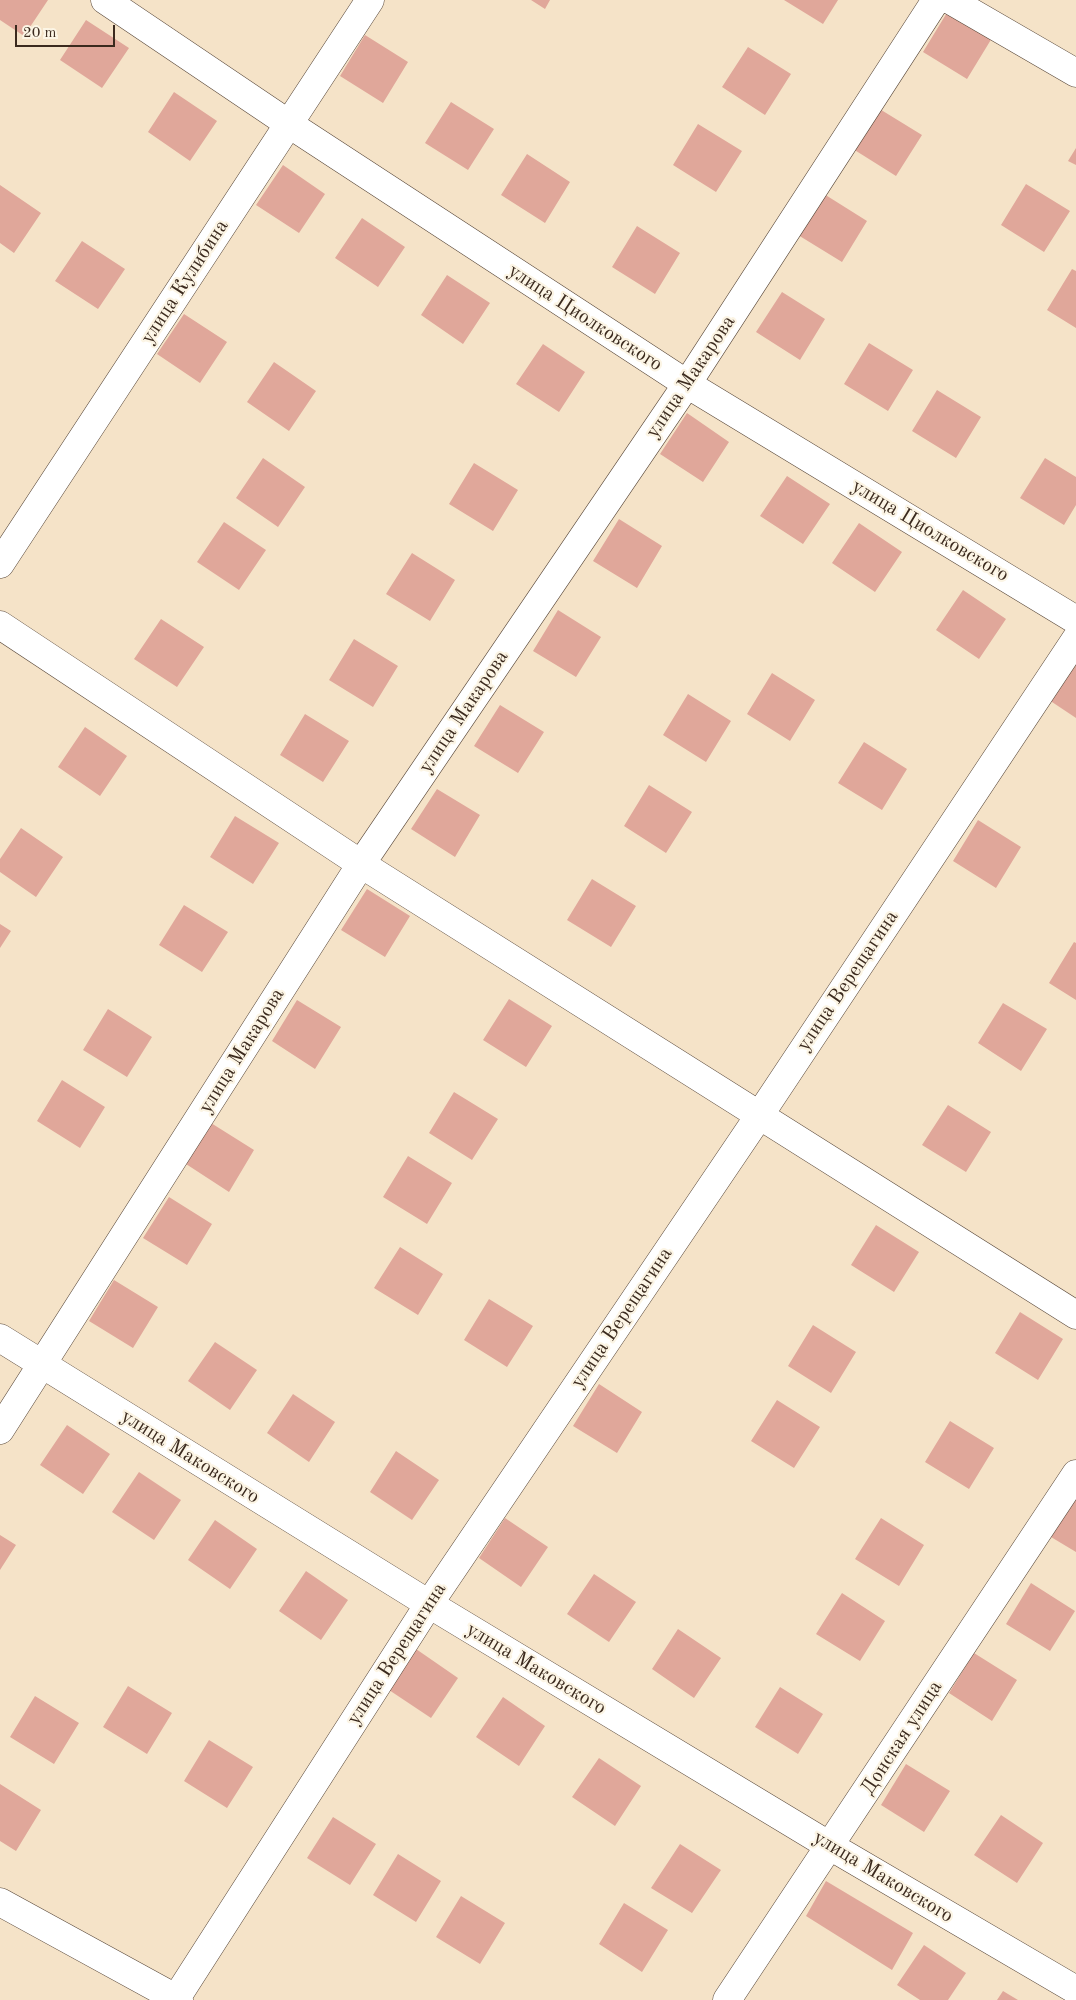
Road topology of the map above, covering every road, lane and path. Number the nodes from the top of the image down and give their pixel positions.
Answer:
1 (105, 0) edge
2 (370, 0) edge
3 (936, 0) edge
4 (950, 0) edge
5 (1076, 74) edge
6 (289, 124) junction
7 (687, 384) junction
8 (0, 564) edge
9 (1076, 620) edge
10 (0, 625) edge
11 (1076, 639) edge
12 (361, 864) junction
13 (758, 1116) junction
14 (1076, 1315) edge
15 (0, 1338) edge
16 (42, 1366) junction
17 (0, 1430) edge
18 (1076, 1474) edge
19 (429, 1604) junction
20 (830, 1846) junction
21 (0, 1902) edge
22 (1076, 1990) edge
23 (176, 1999) edge
24 (727, 2000) edge

1 - 6 street, улица Циолковского
2 - 6 street, улица Кулибина
3 - 7 street, улица Макарова
4 - 5 street
6 - 7 street, улица Циолковского
6 - 8 street, улица Кулибина
7 - 9 street, улица Циолковского
7 - 12 street, улица Макарова
10 - 12 street
11 - 13 street, улица Верещагина
12 - 13 street
12 - 16 street, улица Макарова
13 - 14 street
13 - 19 street, улица Верещагина
15 - 16 street, улица Маковского
16 - 17 street, улица Макарова
16 - 19 street, улица Маковского
18 - 20 street, Донская улица
19 - 20 street, улица Маковского
19 - 23 street, улица Верещагина
20 - 22 street, улица Маковского
20 - 24 street, Донская улица
21 - 23 street

